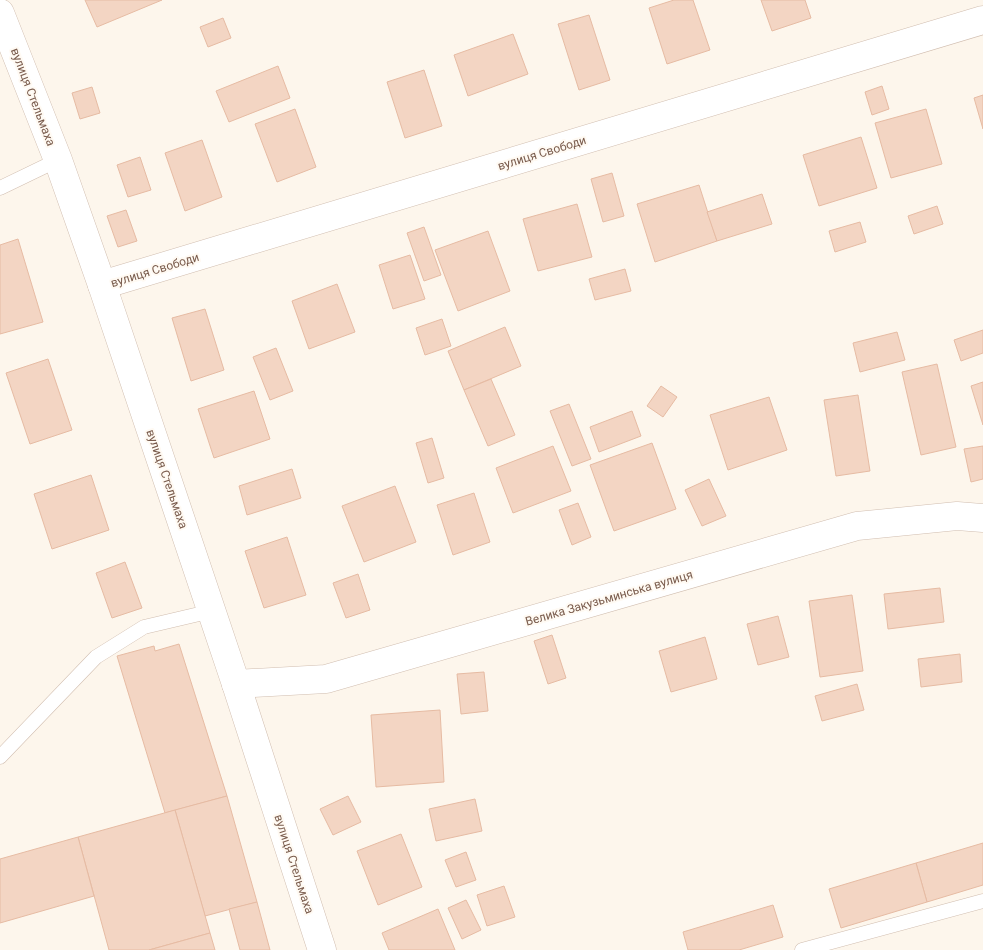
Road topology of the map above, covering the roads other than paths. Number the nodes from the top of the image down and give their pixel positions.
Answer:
1 (0, 13) edge
2 (983, 20) edge
3 (58, 160) junction
4 (0, 188) edge
5 (102, 285) junction
6 (983, 518) edge
7 (212, 611) junction
8 (236, 684) junction
9 (0, 757) edge
10 (983, 901) edge
11 (322, 950) edge
12 (802, 950) edge

1 - 3 street, вулиця Стельмаха
2 - 5 street, вулиця Свободи
3 - 4 lane
3 - 5 street, вулиця Стельмаха
5 - 7 street, вулиця Стельмаха
6 - 8 street, Велика Закузьминська вулиця
7 - 8 street, вулиця Стельмаха
7 - 9 lane
8 - 11 street, вулиця Стельмаха
10 - 12 lane

